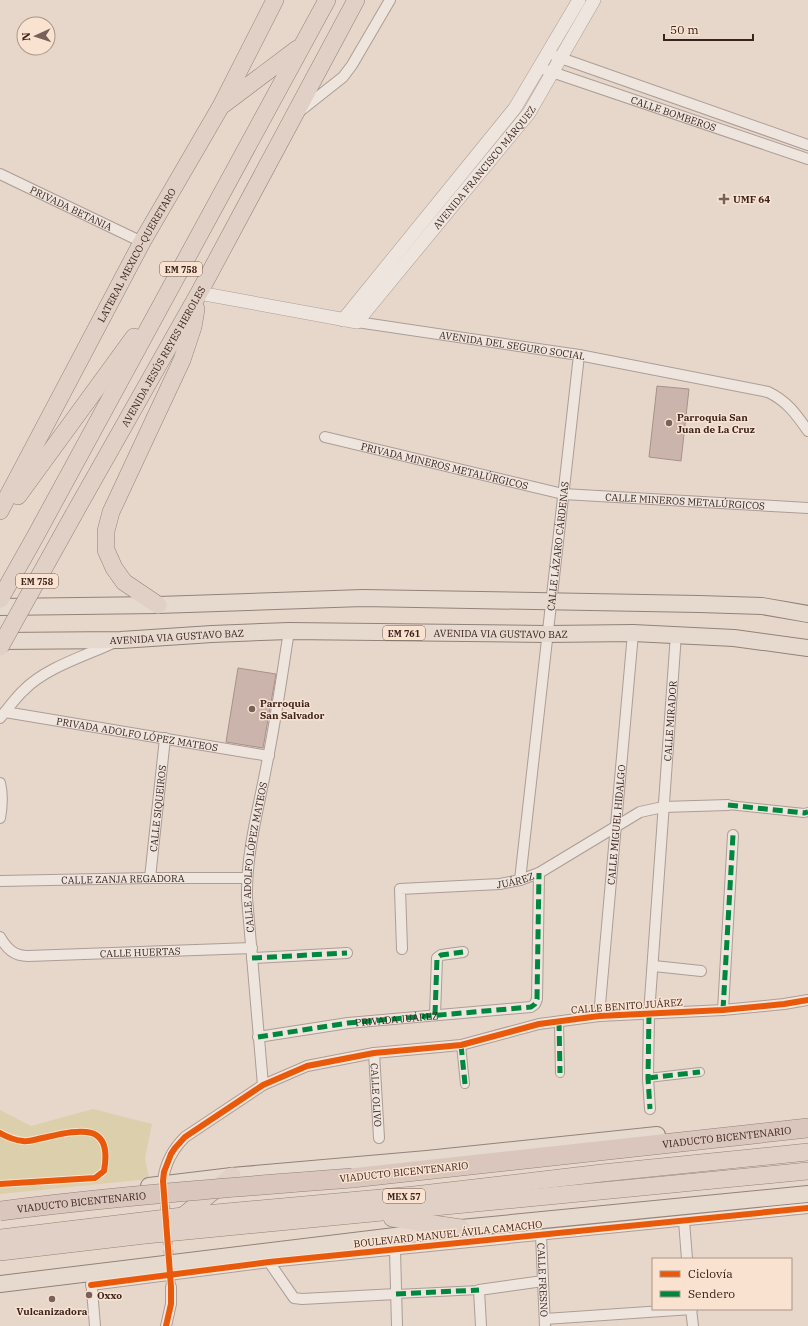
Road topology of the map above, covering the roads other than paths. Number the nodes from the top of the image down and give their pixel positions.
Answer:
1 (275, 0) edge
2 (327, 0) edge
3 (356, 0) edge
4 (390, 0) edge
5 (579, 0) edge
6 (594, 0) edge
7 (302, 45) junction
8 (548, 53) junction
9 (561, 58) junction
10 (546, 70) junction
11 (221, 106) junction
12 (291, 119) junction
13 (808, 145) edge
14 (808, 159) edge
15 (0, 174) edge
16 (142, 242) junction
17 (172, 285) junction
18 (199, 294) junction
19 (343, 320) junction
20 (357, 322) junction
21 (579, 355) junction
22 (808, 431) edge
23 (326, 437) dead end
24 (563, 494) junction
25 (808, 508) edge
26 (0, 511) edge
27 (0, 521) edge
28 (0, 599) edge
29 (551, 602) junction
30 (158, 605) junction
31 (0, 607) edge
32 (808, 614) edge
33 (289, 631) junction
34 (547, 634) junction
35 (633, 634) junction
36 (676, 634) junction
37 (121, 640) junction
38 (0, 641) edge
39 (0, 647) edge
40 (808, 648) edge
41 (3, 715) edge
42 (165, 738) junction
43 (269, 756) junction
44 (0, 783) edge
45 (728, 805) joint
46 (663, 807) junction
47 (808, 812) edge
48 (0, 818) edge
49 (617, 826) junction
50 (733, 835) dead end
51 (539, 873) junction
52 (150, 878) junction
53 (246, 878) junction
54 (520, 880) junction
55 (0, 881) edge
56 (0, 937) edge
57 (402, 949) dead end
58 (463, 952) dead end
59 (252, 953) junction
60 (346, 953) dead end
61 (654, 966) junction
62 (701, 971) dead end
63 (808, 1000) edge
64 (723, 1010) junction
65 (649, 1014) junction
66 (435, 1015) junction
67 (599, 1016) junction
68 (559, 1022) junction
69 (258, 1037) junction
70 (461, 1045) junction
71 (374, 1052) junction
72 (700, 1072) dead end
73 (560, 1073) dead end
74 (648, 1078) junction
75 (465, 1084) dead end
76 (263, 1085) junction
77 (650, 1109) dead end
78 (808, 1120) edge
79 (808, 1128) edge
80 (379, 1138) dead end
81 (808, 1152) edge
82 (808, 1171) edge
83 (232, 1176) junction
84 (163, 1181) tunnel mouth
85 (808, 1194) edge
86 (0, 1205) edge
87 (808, 1208) edge
88 (0, 1211) edge
89 (364, 1214) junction
90 (183, 1216) junction
91 (684, 1220) junction
92 (461, 1228) junction
93 (541, 1235) junction
94 (0, 1238) edge
95 (395, 1250) junction
96 (0, 1252) edge
97 (687, 1258) edge
98 (269, 1262) junction
99 (91, 1279) junction
100 (543, 1281) junction
101 (4, 1285) edge
102 (171, 1287) tunnel mouth
103 (479, 1290) junction
104 (396, 1294) junction
105 (679, 1310) edge
106 (692, 1310) edge
107 (545, 1323) edge
108 (395, 1324) edge
109 (95, 1326) edge
110 (166, 1326) edge
111 (481, 1326) edge
112 (693, 1326) edge

1 - 11 highway, LATERAL MEXICO-QUERETARO
2 - 7 highway, EM 758
3 - 12 highway, AVENIDA JESÚS REYES HEROLES / EM 758
4 - 12 street
5 - 8 street, AVENIDA FRANCISCO MÁRQUEZ
6 - 9 street, AVENIDA FRANCISCO MÁRQUEZ
7 - 11 highway
7 - 17 highway, EM 758
8 - 9 street, CALLE BOMBEROS
8 - 10 street, AVENIDA FRANCISCO MÁRQUEZ
9 - 10 street, AVENIDA FRANCISCO MÁRQUEZ
9 - 13 street, CALLE BOMBEROS
10 - 14 street, CALLE BOMBEROS
10 - 19 street, AVENIDA FRANCISCO MÁRQUEZ
10 - 20 street, AVENIDA FRANCISCO MÁRQUEZ
11 - 16 highway, LATERAL MEXICO-QUERETARO
12 - 18 highway, AVENIDA JESÚS REYES HEROLES / EM 758
15 - 16 street, PRIVADA BETANIA
16 - 26 highway, LATERAL MEXICO-QUERETARO
17 - 27 highway
17 - 28 highway, EM 758
18 - 19 street, AVENIDA DEL SEGURO SOCIAL
18 - 30 highway
18 - 39 highway, AVENIDA JESÚS REYES HEROLES / EM 758, bridge
19 - 20 street, AVENIDA DEL SEGURO SOCIAL
20 - 21 street, AVENIDA DEL SEGURO SOCIAL
21 - 22 street, AVENIDA DEL SEGURO SOCIAL
21 - 24 street, CALLE LÁZARO CÁRDENAS
23 - 24 street, PRIVADA MINEROS METALÚRGICOS
24 - 25 street, CALLE MINEROS METALÚRGICOS
24 - 29 street, CALLE LÁZARO CÁRDENAS
29 - 30 main road
29 - 32 main road
29 - 34 street, CALLE LÁZARO CÁRDENAS
30 - 31 main road
33 - 34 main road, AVENIDA VIA GUSTAVO BAZ / EM 761
33 - 37 main road, AVENIDA VIA GUSTAVO BAZ / EM 761
33 - 43 street, CALLE ADOLFO LÓPEZ MATEOS
34 - 35 main road, AVENIDA VIA GUSTAVO BAZ / EM 761
34 - 54 street, CALLE LÁZARO CÁRDENAS
35 - 36 main road, AVENIDA VIA GUSTAVO BAZ / EM 761
35 - 49 street, CALLE MIGUEL HIDALGO
36 - 40 main road, AVENIDA VIA GUSTAVO BAZ / EM 761
36 - 46 street, CALLE MIRADOR
37 - 38 main road, AVENIDA VIA GUSTAVO BAZ / EM 761
37 - 41 street
41 - 42 street, PRIVADA ADOLFO LÓPEZ MATEOS
42 - 43 street, PRIVADA ADOLFO LÓPEZ MATEOS
42 - 52 street, CALLE SIQUEIROS
43 - 53 street, CALLE ADOLFO LÓPEZ MATEOS
44 - 48 street
45 - 46 street
45 - 47 street
46 - 49 street
46 - 61 street, CALLE MIRADOR
49 - 51 street, JUÁREZ
49 - 67 street, CALLE MIGUEL HIDALGO
50 - 64 street
51 - 54 street, JUÁREZ
51 - 66 street, PRIVADA JUÁREZ
52 - 53 street, CALLE ZANJA REGADORA
52 - 55 street, CALLE ZANJA REGADORA
53 - 59 street, CALLE ADOLFO LÓPEZ MATEOS
54 - 57 street, JUÁREZ
56 - 59 street, CALLE HUERTAS
58 - 66 street
59 - 60 street, CALLE HUERTAS
59 - 69 street, CALLE ADOLFO LÓPEZ MATEOS
61 - 62 street
61 - 65 street, CALLE MIRADOR
63 - 64 street, CALLE BENITO JUÁREZ
64 - 65 street, CALLE BENITO JUÁREZ
65 - 67 street, CALLE BENITO JUÁREZ
65 - 74 street, CALLE MIRADOR
66 - 69 street, PRIVADA JUÁREZ
67 - 68 street, CALLE BENITO JUÁREZ
68 - 70 street, CALLE BENITO JUÁREZ
68 - 73 street
69 - 76 street, CALLE ADOLFO LÓPEZ MATEOS
70 - 71 street, CALLE BENITO JUÁREZ
70 - 75 street
71 - 76 street, CALLE BENITO JUÁREZ
71 - 80 street, CALLE OLIVO
72 - 74 street
74 - 77 street, CALLE MIRADOR
76 - 84 street, CALLE BENITO JUÁREZ
78 - 83 main road
79 - 88 highway, VIADUCTO BICENTENARIO, bridge
81 - 90 highway, MEX 57
82 - 89 highway, MEX 57
83 - 86 main road
83 - 90 highway
85 - 92 main road, BOULEVARD MANUEL ÁVILA CAMACHO
87 - 91 street, BOULEVARD MANUEL ÁVILA CAMACHO
89 - 92 highway
89 - 96 highway, MEX 57
90 - 94 highway, MEX 57
91 - 93 street, BOULEVARD MANUEL ÁVILA CAMACHO
91 - 97 street
92 - 99 main road, BOULEVARD MANUEL ÁVILA CAMACHO
93 - 95 street, BOULEVARD MANUEL ÁVILA CAMACHO
93 - 100 street, CALLE FRESNO
95 - 98 street, BOULEVARD MANUEL ÁVILA CAMACHO
95 - 104 street
98 - 99 street, BOULEVARD MANUEL ÁVILA CAMACHO
98 - 104 street
99 - 101 main road, BOULEVARD MANUEL ÁVILA CAMACHO
99 - 109 street
100 - 103 street
100 - 107 street, CALLE FRESNO
102 - 110 street
103 - 104 street
103 - 111 street
104 - 108 street
105 - 107 street
106 - 112 street

